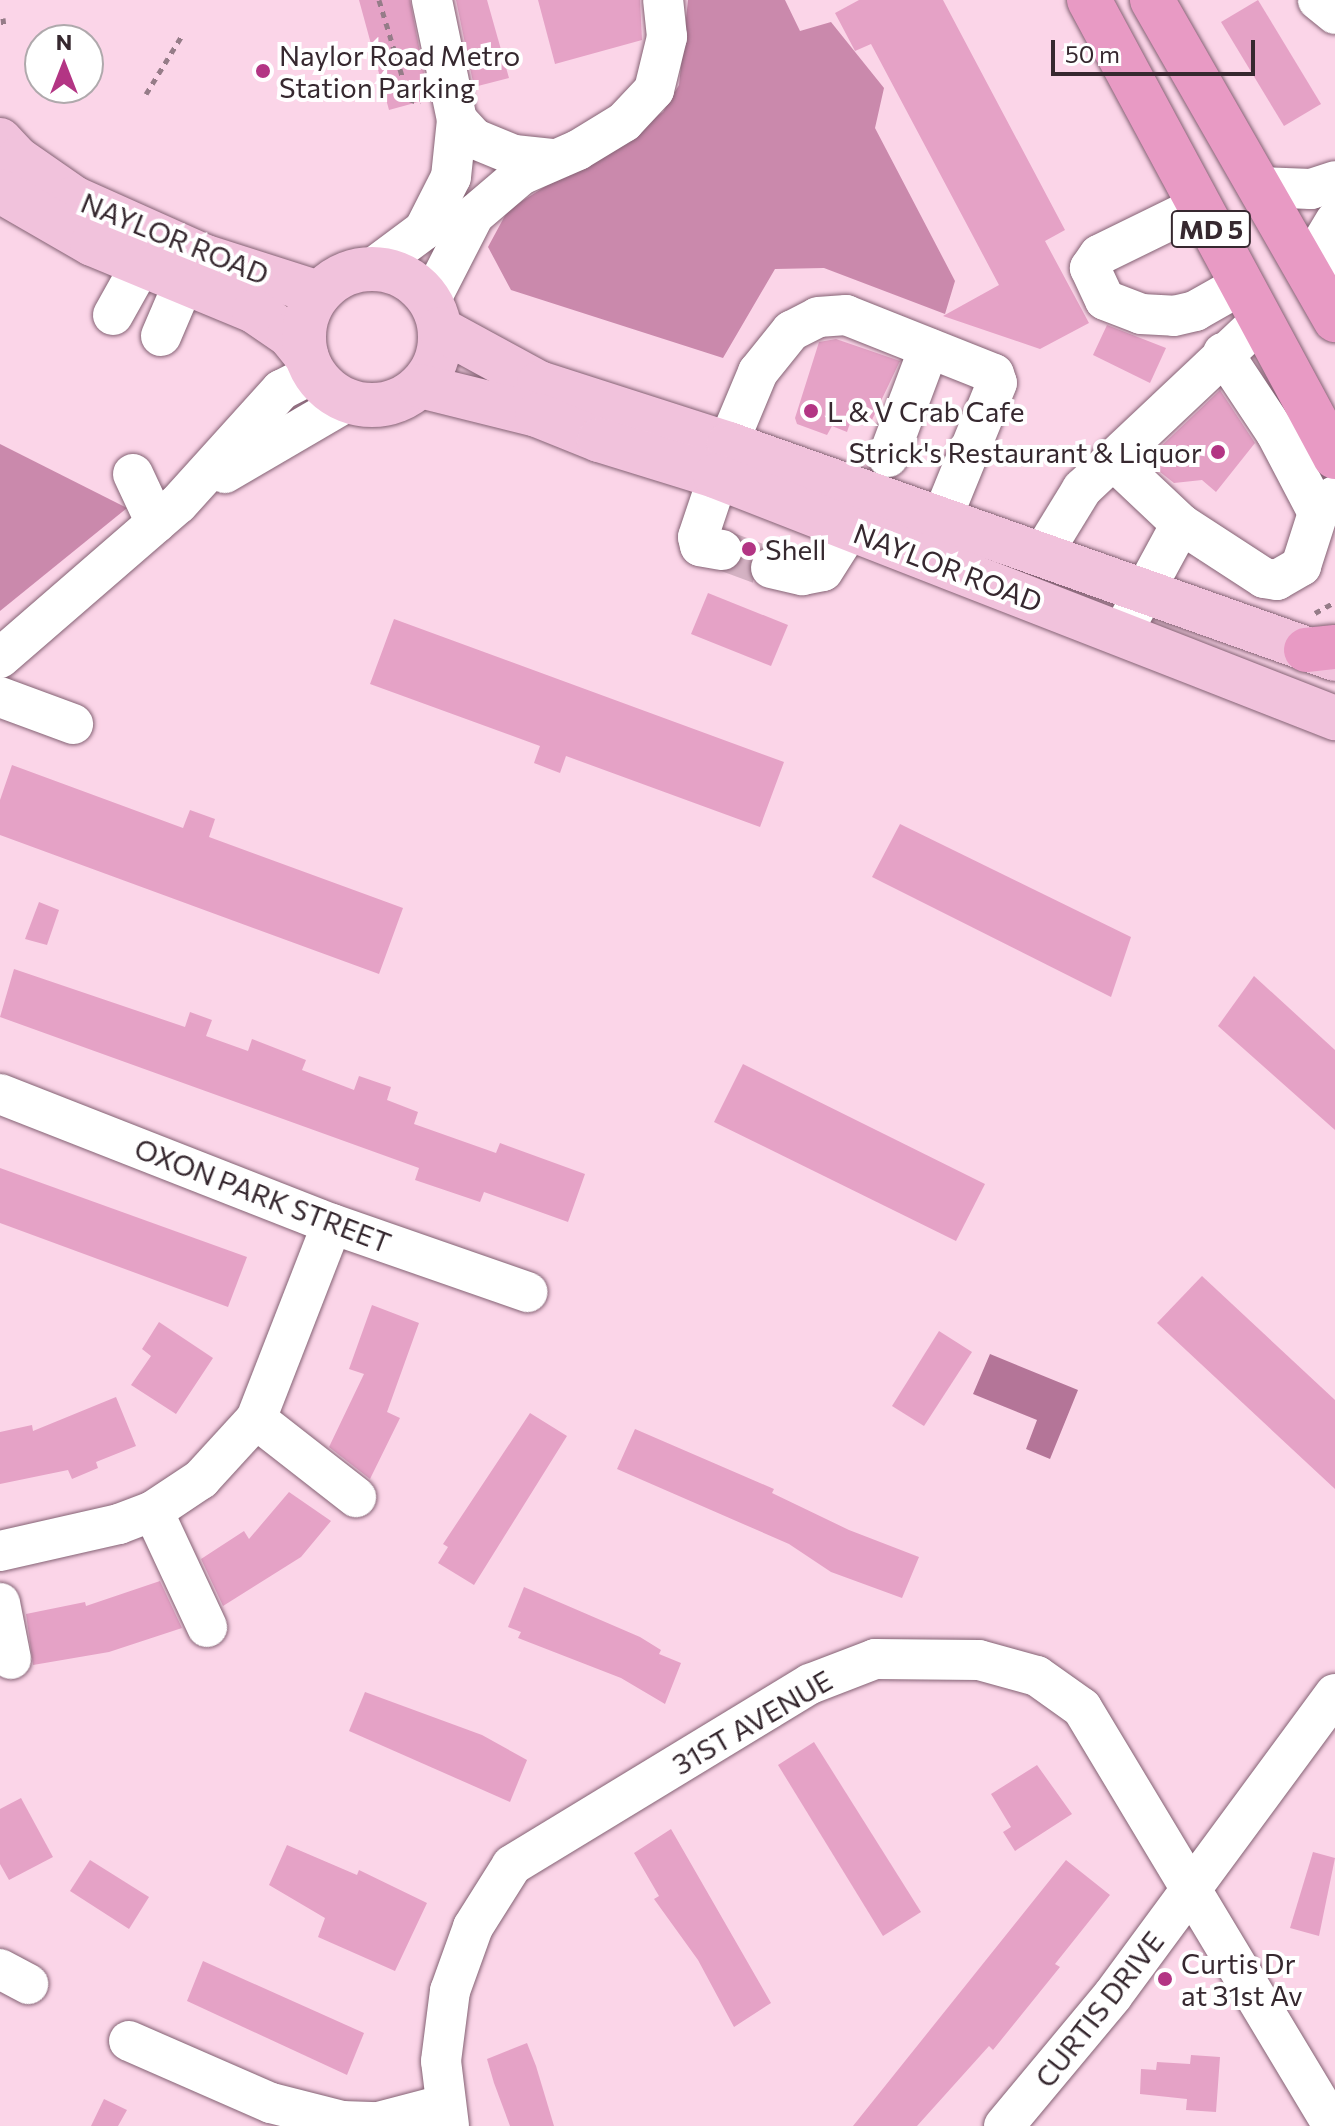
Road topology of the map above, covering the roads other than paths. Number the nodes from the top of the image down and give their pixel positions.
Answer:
1 (432, 0) edge
2 (663, 0) edge
3 (1089, 0) edge
4 (1152, 0) edge
5 (1318, 0) edge
6 (1335, 14) edge
7 (445, 115) junction
8 (0, 140) edge
9 (552, 159) junction
10 (1335, 181) edge
11 (1259, 187) junction
12 (0, 191) edge
13 (1199, 206) junction
14 (1335, 221) edge
15 (141, 265) junction
16 (373, 268) junction
17 (185, 280) junction
18 (319, 293) junction
19 (1251, 303) junction
20 (113, 315) dead end
21 (435, 315) junction
22 (1334, 319) edge
23 (161, 336) dead end
24 (929, 348) junction
25 (1223, 353) junction
26 (310, 365) junction
27 (420, 386) junction
28 (348, 401) junction
29 (888, 457) dead end
30 (1335, 457) edge
31 (1112, 459) junction
32 (722, 460) junction
33 (133, 474) dead end
34 (1327, 505) edge
35 (167, 514) junction
36 (941, 520) junction
37 (1181, 524) junction
38 (849, 530) junction
39 (722, 550) tunnel mouth
40 (1041, 556) junction
41 (771, 568) tunnel mouth
42 (1143, 593) junction
43 (1123, 631) junction
44 (1325, 652) edge
45 (0, 658) edge
46 (0, 697) edge
47 (1335, 718) edge
48 (73, 724) dead end
49 (0, 1094) edge
50 (332, 1224) junction
51 (527, 1292) dead end
52 (256, 1419) junction
53 (356, 1497) dead end
54 (153, 1511) junction
55 (0, 1551) edge
56 (0, 1603) edge
57 (207, 1627) dead end
58 (11, 1659) dead end
59 (1335, 1694) edge
60 (1335, 1736) edge
61 (1192, 1890) junction
62 (129, 2041) dead end
63 (446, 2115) edge
64 (1004, 2126) edge
65 (1333, 2126) edge

1 - 7 street
2 - 9 street
3 - 13 highway, MD 5
4 - 11 highway, MD 5
5 - 6 street
7 - 9 street
7 - 16 street
8 - 18 main road, NAYLOR ROAD
9 - 21 street
10 - 11 street
11 - 22 highway, MD 5
12 - 15 main road, NAYLOR ROAD
13 - 19 highway, MD 5
13 - 19 street
14 - 22 street
15 - 17 main road, NAYLOR ROAD
15 - 20 street
16 - 18 main road
16 - 21 main road
17 - 23 street
17 - 26 main road, NAYLOR ROAD
18 - 26 main road
19 - 25 street
19 - 30 highway, MD 5
21 - 27 main road
21 - 32 main road, NAYLOR ROAD
24 - 29 street
24 - 32 street
24 - 36 street
25 - 31 street
25 - 34 street
26 - 28 main road
26 - 35 street
27 - 28 main road
27 - 32 main road, NAYLOR ROAD
28 - 35 street
31 - 37 street
31 - 40 street
32 - 36 main road, NAYLOR ROAD
32 - 38 main road, NAYLOR ROAD
32 - 39 street
33 - 35 street
34 - 37 street
35 - 45 street
36 - 40 main road, NAYLOR ROAD
37 - 42 street
38 - 41 street
38 - 43 main road, NAYLOR ROAD
40 - 42 main road, NAYLOR ROAD
42 - 43 street
42 - 44 main road, NAYLOR ROAD
43 - 47 main road, NAYLOR ROAD
46 - 48 street
49 - 50 street, OXON PARK STREET
50 - 51 street, OXON PARK STREET
50 - 52 street
52 - 53 street
52 - 54 street
54 - 55 street
54 - 57 street
56 - 58 street
59 - 61 street, CURTIS DRIVE
60 - 61 street, CURTIS DRIVE
61 - 63 street, 31ST AVENUE
61 - 64 street, CURTIS DRIVE
61 - 65 street, 31ST AVENUE
62 - 63 street

